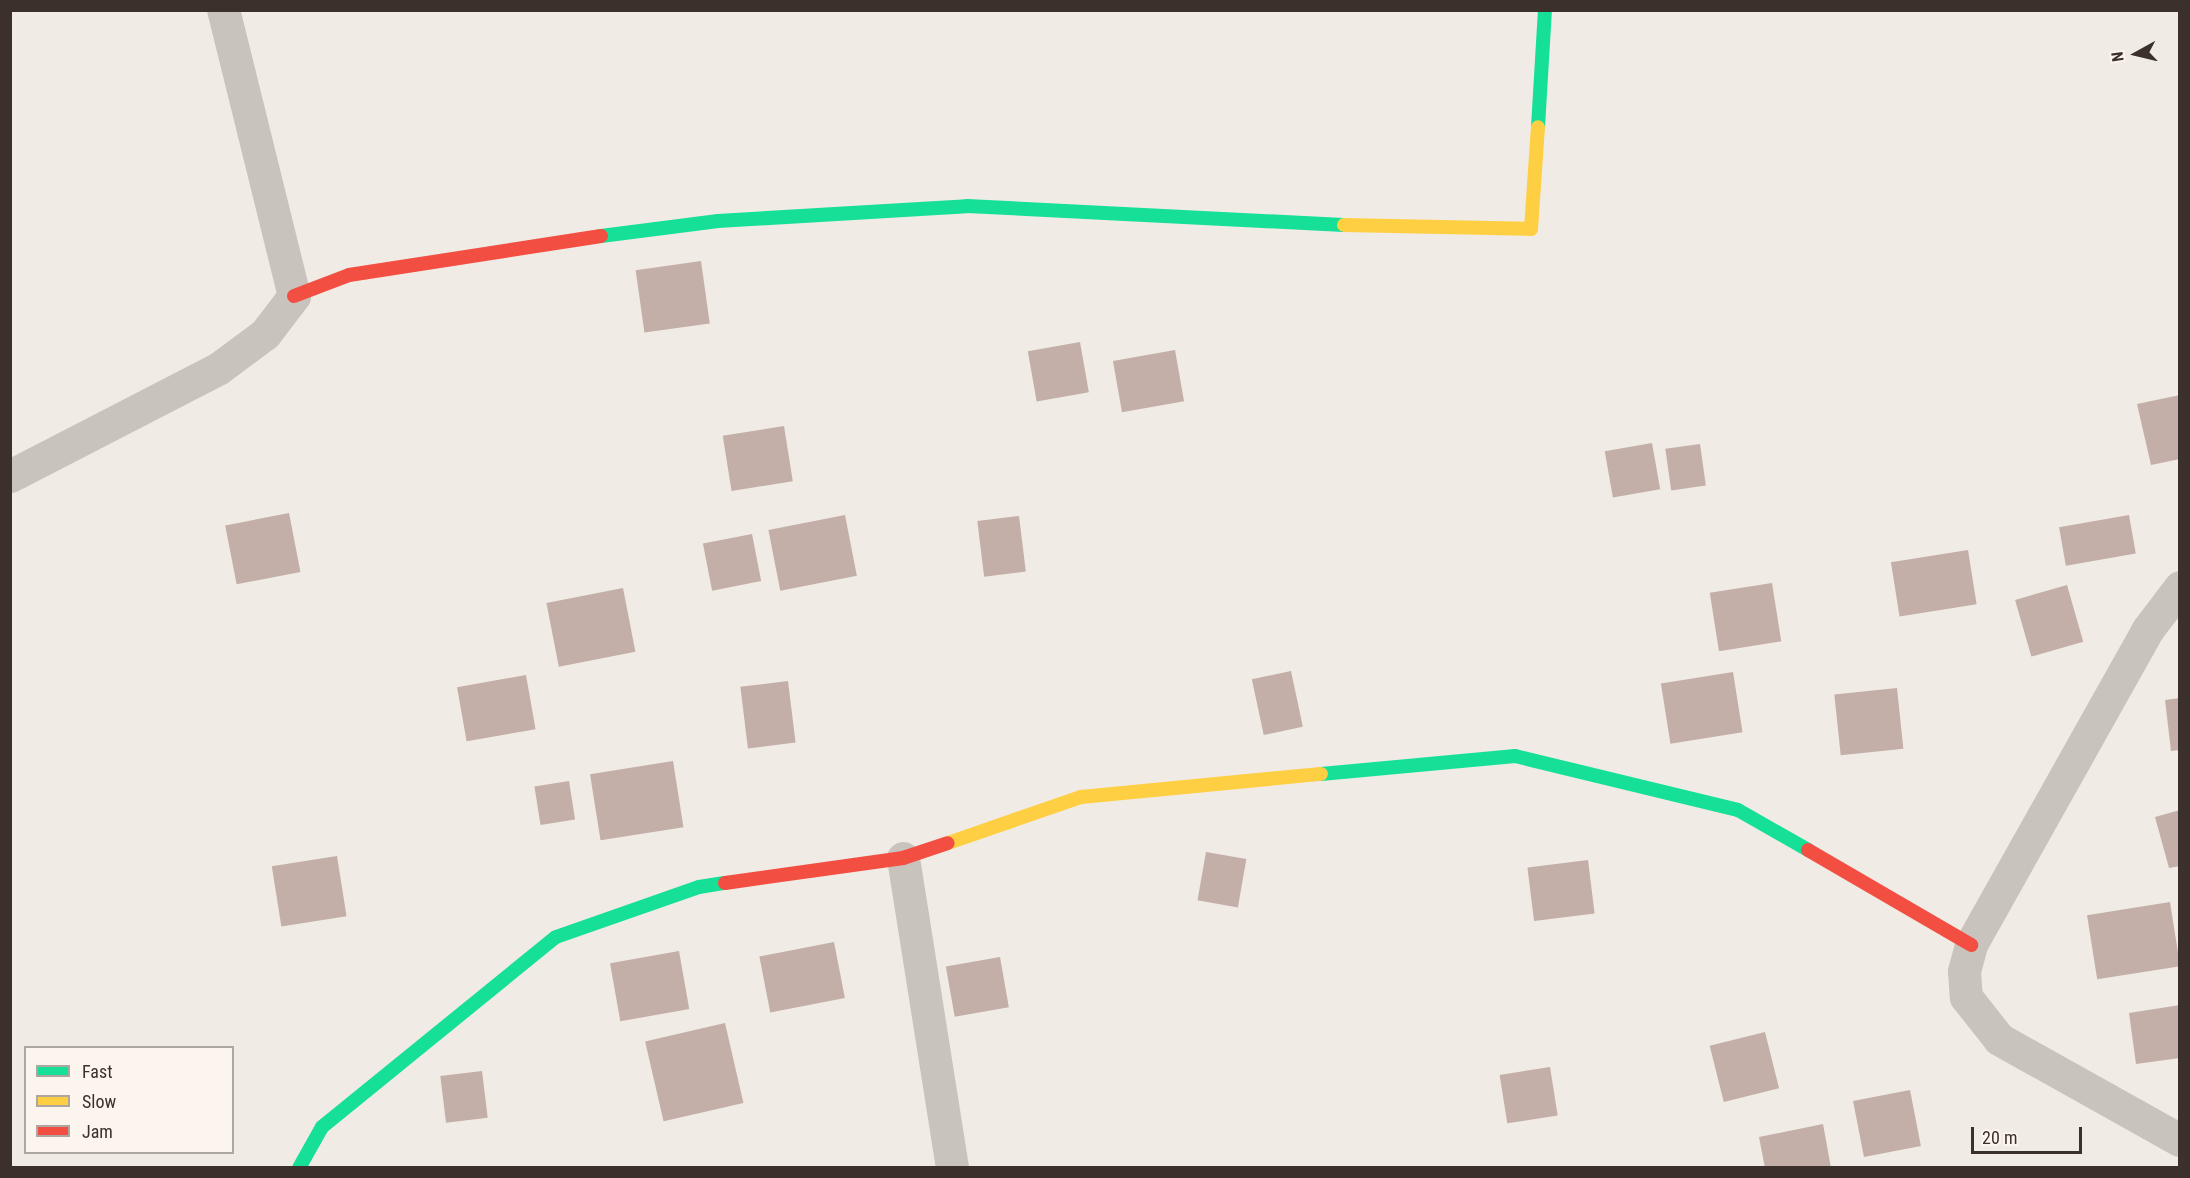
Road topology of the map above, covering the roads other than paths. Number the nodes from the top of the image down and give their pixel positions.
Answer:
1 (223, 10) edge
2 (1545, 10) edge
3 (294, 296) junction
4 (10, 476) edge
5 (2180, 587) edge
6 (903, 858) junction
7 (1971, 945) junction
8 (2180, 1140) edge
9 (299, 1167) edge
10 (952, 1167) edge

1 - 3 street
2 - 3 street
3 - 4 street
5 - 7 street
6 - 7 street
6 - 9 street
6 - 10 street
7 - 8 street

